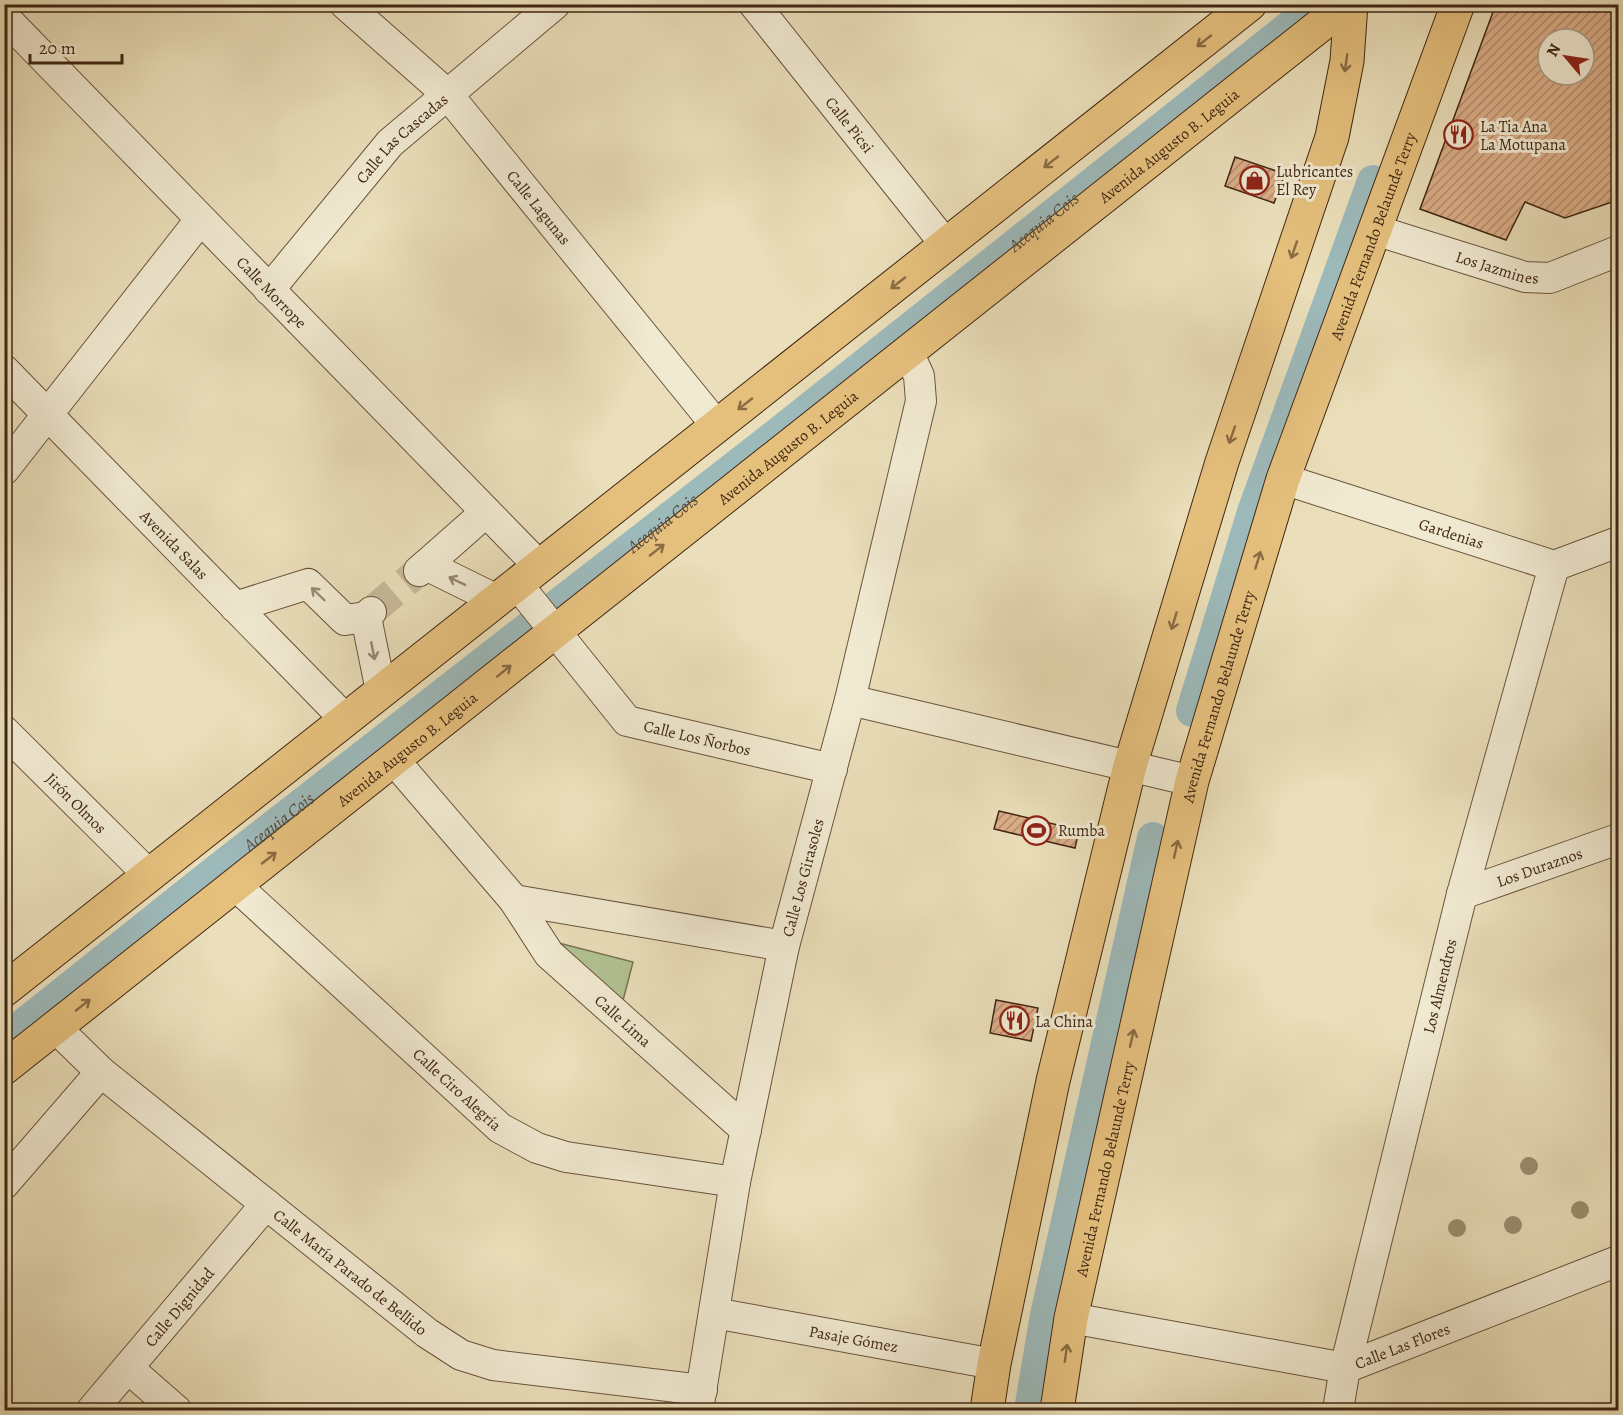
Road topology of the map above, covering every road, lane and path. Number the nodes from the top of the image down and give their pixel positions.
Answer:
1 (345, 4) edge
2 (555, 4) edge
3 (1250, 4) edge
4 (1349, 4) edge
5 (1458, 4) edge
6 (768, 9) edge
7 (4, 17) edge
8 (448, 95) junction
9 (200, 220) junction
10 (1375, 230) junction
11 (946, 245) junction
12 (1618, 251) edge
13 (269, 290) junction
14 (908, 352) junction
15 (4, 370) edge
16 (48, 414) junction
17 (717, 426) junction
18 (4, 470) edge
19 (1283, 479) junction
20 (486, 512) junction
21 (1618, 543) edge
22 (1554, 566) junction
23 (518, 584) junction
24 (235, 607) junction
25 (555, 628) junction
26 (381, 691) junction
27 (850, 700) junction
28 (345, 719) junction
29 (4, 731) edge
30 (393, 759) junction
31 (1130, 766) junction
32 (832, 769) junction
33 (1191, 781) junction
34 (1618, 839) edge
35 (149, 875) junction
36 (235, 885) junction
37 (1462, 894) junction
38 (514, 900) junction
39 (784, 946) junction
40 (4, 990) edge
41 (55, 1027) junction
42 (4, 1068) edge
43 (101, 1072) junction
44 (746, 1130) junction
45 (735, 1182) junction
46 (4, 1184) edge
47 (266, 1204) junction
48 (1618, 1261) edge
49 (714, 1313) junction
50 (1071, 1318) junction
51 (994, 1364) junction
52 (128, 1368) junction
53 (1345, 1368) junction
54 (700, 1400) edge
55 (92, 1410) edge
56 (176, 1410) edge
57 (987, 1410) edge
58 (1057, 1410) edge
59 (1338, 1410) edge

1 - 8 street, Calle Lagunas
2 - 8 street, Calle Las Cascadas
3 -> 11 main road
4 - 14 main road, Avenida Augusto B. Leguia
4 -> 31 main road
5 - 10 main road, Avenida Fernando Belaunde Terry
6 - 11 street, Calle Picsi
7 - 9 street, Calle Morrope
8 - 13 street, Calle Las Cascadas
8 - 17 street, Calle Lagunas
9 - 13 street, Calle Morrope
9 - 16 street
10 - 12 street, Los Jazmines
10 - 19 main road, Avenida Fernando Belaunde Terry
11 -> 17 main road
13 - 20 street, Calle Morrope
25 -> 14 main road, Avenida Augusto B. Leguia
14 - 27 street, Calle Los Girasoles
15 - 16 street, Avenida Salas
16 - 18 street
16 - 24 street, Avenida Salas
17 - 23 main road
19 - 22 street, Gardenias
33 -> 19 main road, Avenida Fernando Belaunde Terry
20 - 23 street, Calle Morrope
23 -> 20 street
21 - 22 street
22 - 37 street, Los Almendros
23 - 25 street, Calle Los Ñorbos
23 - 26 main road
24 - 26 street
24 - 28 street, Avenida Salas
30 -> 25 main road, Avenida Augusto B. Leguia
25 - 32 street, Calle Los Ñorbos
26 - 28 main road
27 - 31 street
27 - 32 street, Calle Los Girasoles
28 - 35 main road
29 - 35 street, Jirón Olmos
36 -> 30 main road, Avenida Augusto B. Leguia
30 - 38 street, Calle Lima
31 - 33 street
31 - 51 main road
32 - 39 street, Calle Los Girasoles
50 -> 33 main road, Avenida Fernando Belaunde Terry
34 - 37 street, Los Duraznos
35 - 40 main road
41 -> 36 main road, Avenida Augusto B. Leguia
36 - 45 street, Calle Ciro Alegría
37 - 53 street, Los Almendros
38 - 39 street
38 - 44 street, Calle Lima
39 - 44 street, Calle Los Girasoles
41 - 42 main road, Avenida Augusto B. Leguia
41 - 43 street, Calle María Parado de Bellido
43 - 46 street
43 - 47 street, Calle María Parado de Bellido
44 - 45 street, Calle Los Girasoles
45 - 49 street, Calle Los Girasoles
47 - 52 street, Calle Dignidad
47 - 54 street, Calle María Parado de Bellido
48 - 53 street, Calle Las Flores
49 - 51 street, Pasaje Gómez
49 - 54 street, Calle Los Girasoles
50 - 53 street, Calle Las Flores
58 -> 50 main road, Avenida Fernando Belaunde Terry
51 - 57 main road
52 - 55 street, Calle Dignidad
52 - 56 street
53 - 59 street, Los Almendros

